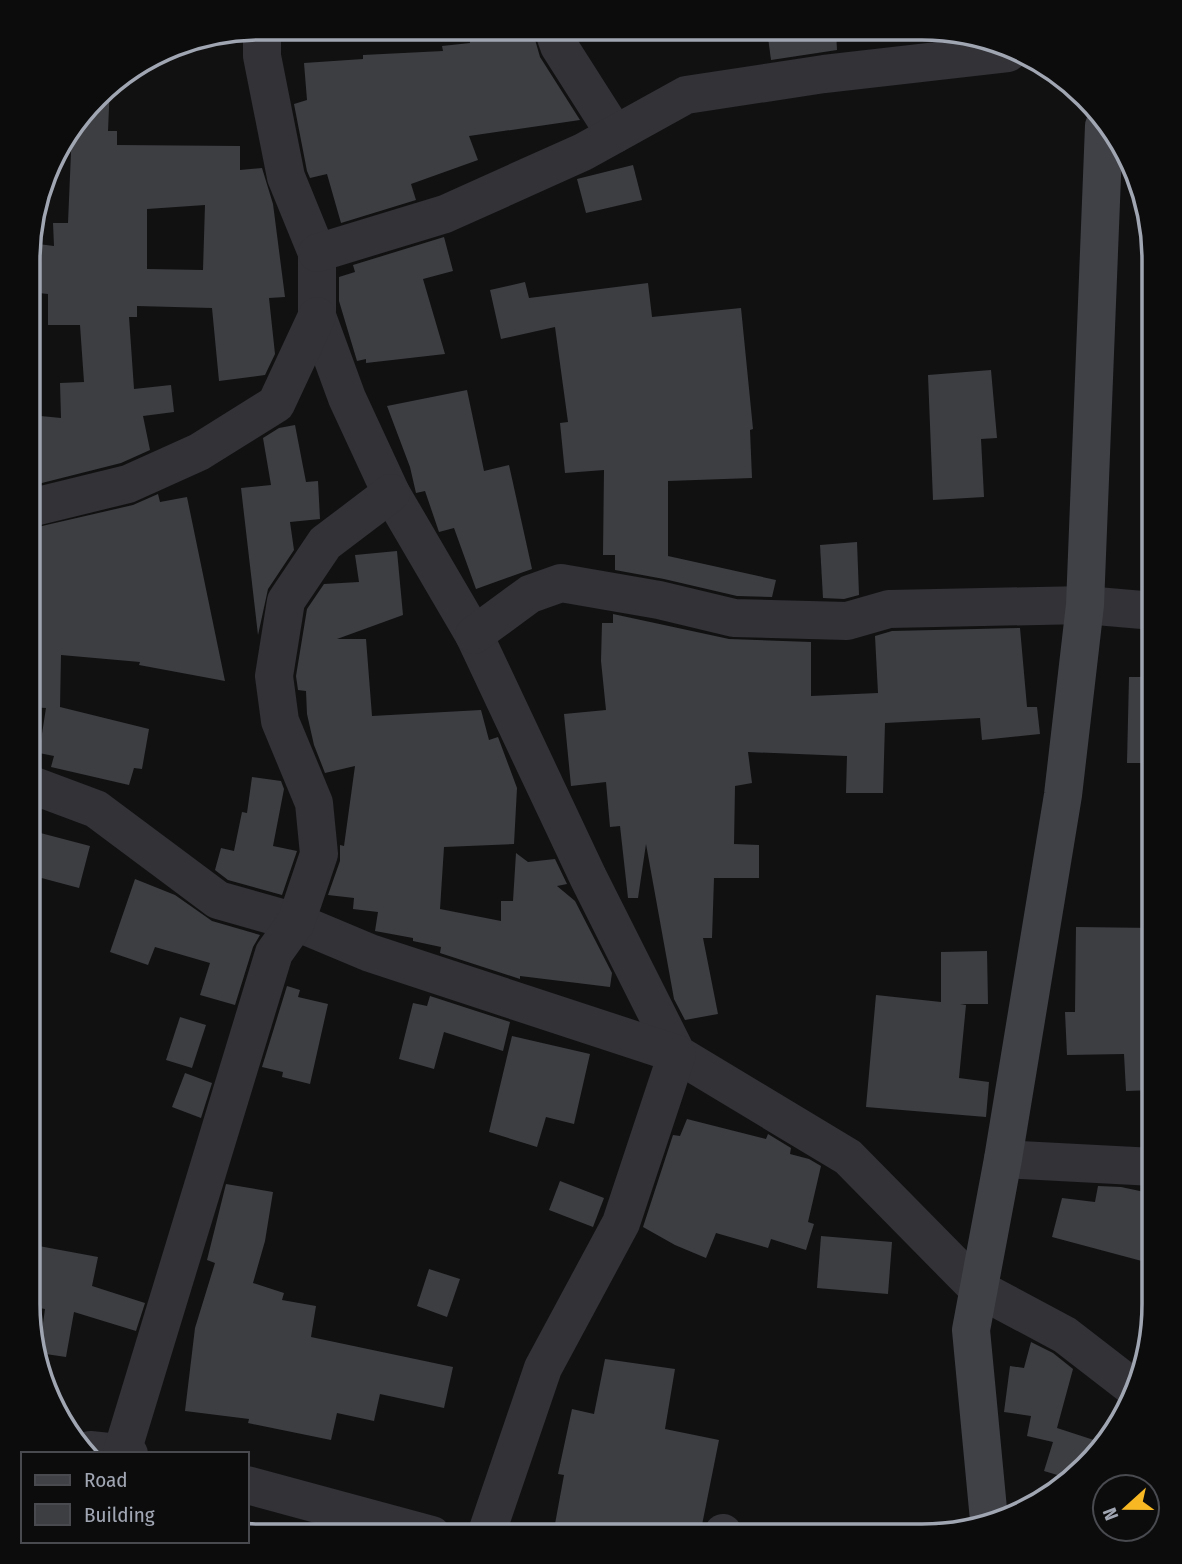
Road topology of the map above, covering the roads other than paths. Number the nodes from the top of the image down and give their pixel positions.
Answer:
1 (262, 40) edge
2 (557, 40) edge
3 (997, 54) edge
4 (615, 134) junction
5 (1104, 137) edge
6 (317, 253) junction
7 (317, 316) junction
8 (391, 493) junction
9 (40, 506) edge
10 (1085, 605) junction
11 (1142, 610) edge
12 (474, 635) junction
13 (40, 787) edge
14 (296, 922) junction
15 (677, 1054) junction
16 (1003, 1159) junction
17 (1141, 1166) edge
18 (977, 1289) junction
19 (1127, 1383) edge
20 (114, 1452) edge
21 (248, 1485) edge
22 (988, 1513) edge
23 (391, 1524) edge
24 (490, 1524) edge

1 - 6 street
2 - 4 street
3 - 4 street
4 - 6 street
5 - 10 main road
6 - 7 street
7 - 8 street
7 - 9 street
8 - 12 street
8 - 14 street
10 - 11 street
10 - 12 street
10 - 16 main road
12 - 15 street
13 - 14 street
14 - 15 street
14 - 20 street
15 - 18 street
15 - 24 street
16 - 17 street
16 - 18 main road
18 - 19 street
18 - 22 main road
21 - 23 street

